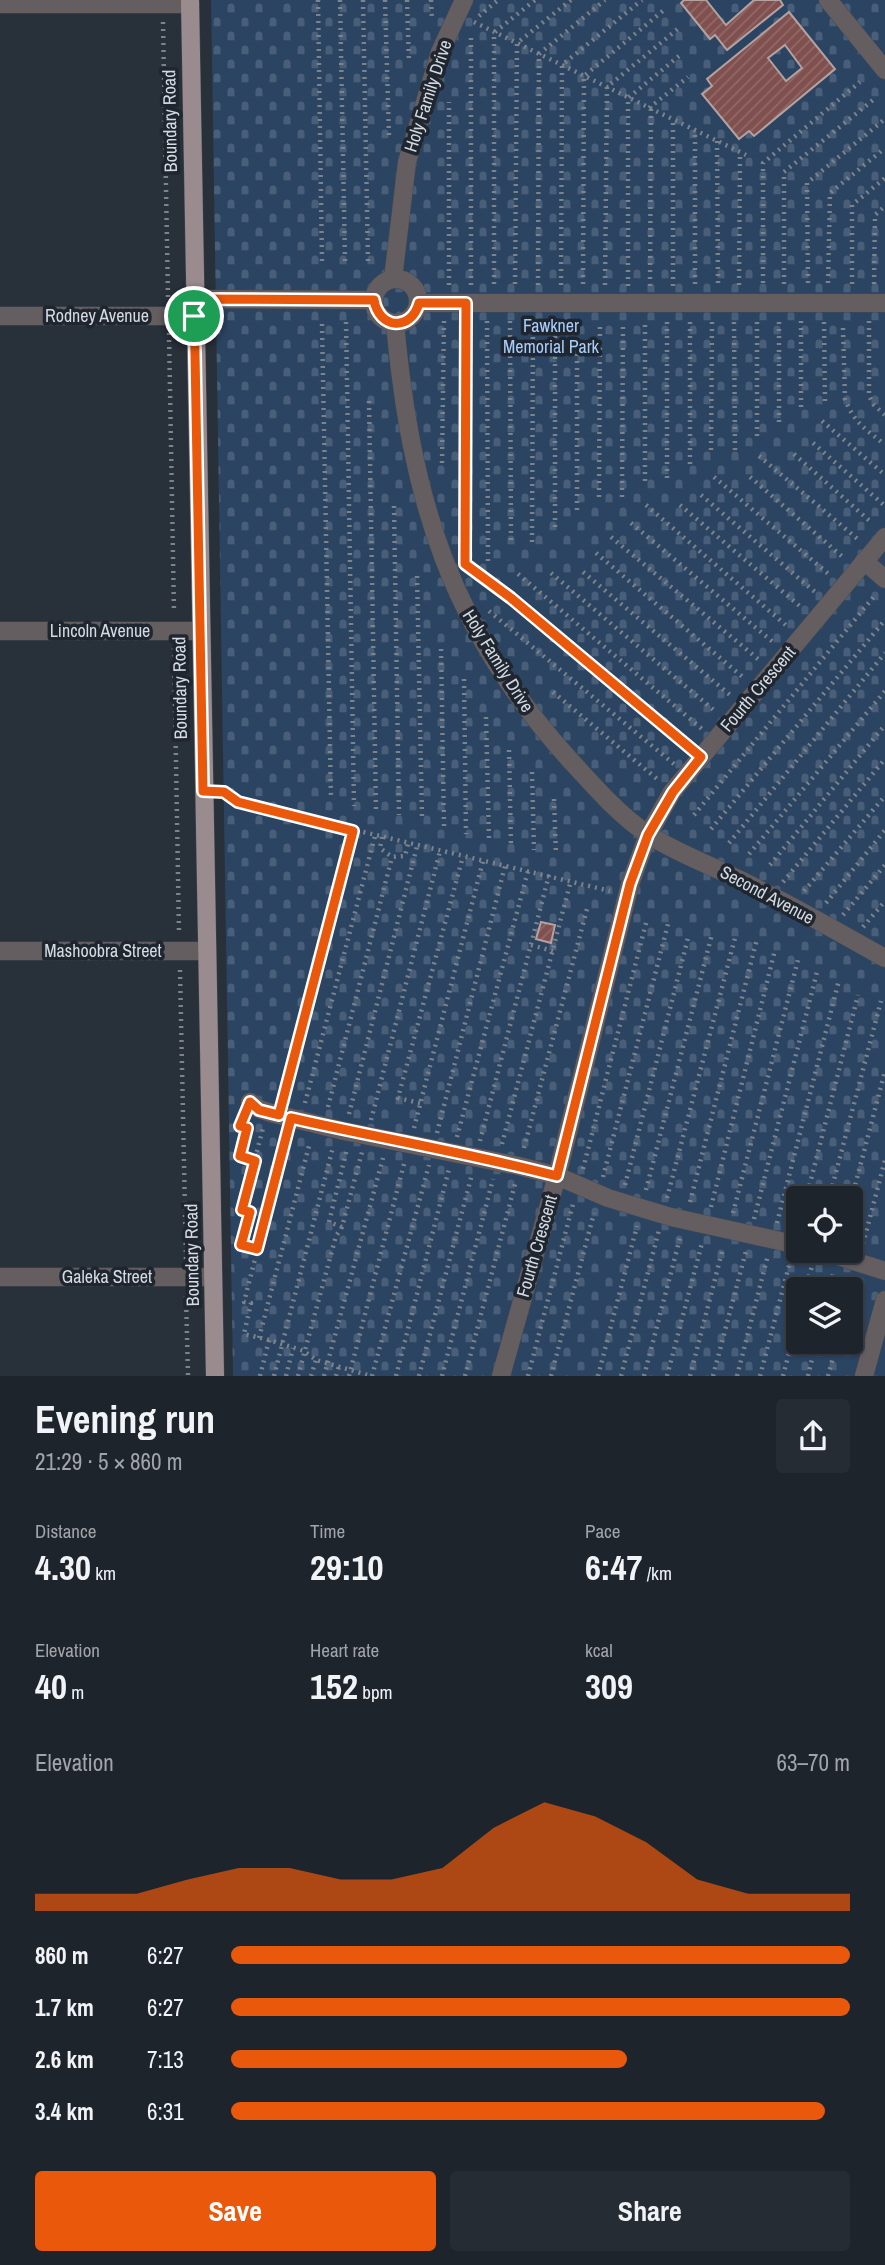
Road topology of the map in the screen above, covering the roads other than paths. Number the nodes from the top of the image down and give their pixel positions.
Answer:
1 (828, 0) edge
2 (190, 2) edge
3 (0, 4) edge
4 (464, 12) edge
5 (885, 70) edge
6 (393, 279) junction
7 (374, 300) junction
8 (419, 303) junction
9 (869, 303) edge
10 (194, 307) junction
11 (0, 316) edge
12 (395, 323) junction
13 (880, 531) edge
14 (864, 560) junction
15 (881, 586) edge
16 (0, 631) edge
17 (200, 631) junction
18 (648, 835) junction
19 (0, 951) edge
20 (206, 951) junction
21 (885, 958) edge
22 (250, 1102) road end
23 (557, 1176) junction
24 (786, 1243) edge
25 (861, 1263) edge
26 (885, 1271) edge
27 (0, 1277) edge
28 (213, 1277) junction
29 (885, 1300) edge
30 (215, 1376) edge
31 (501, 1376) edge
32 (863, 1376) edge

1 - 5 street
2 - 3 street
2 - 10 main road, Boundary Road
4 - 6 street, Holy Family Drive
6 - 7 street
6 - 8 street
7 - 10 street, Rodney Avenue
7 - 12 street
8 - 9 street
8 - 12 street
10 - 11 street, Rodney Avenue
10 - 17 main road, Boundary Road
12 - 18 street, Holy Family Drive
13 - 14 street, Fourth Crescent
14 - 15 street
14 - 18 street, Fourth Crescent
16 - 17 street, Lincoln Avenue
17 - 20 main road, Boundary Road
18 - 21 street, Second Avenue
18 - 23 street, Fourth Crescent
19 - 20 street, Mashoobra Street
20 - 28 main road, Boundary Road
22 - 23 street
23 - 24 street
23 - 31 street, Fourth Crescent
25 - 26 street
27 - 28 street, Galeka Street
28 - 30 main road, Boundary Road
29 - 32 street

